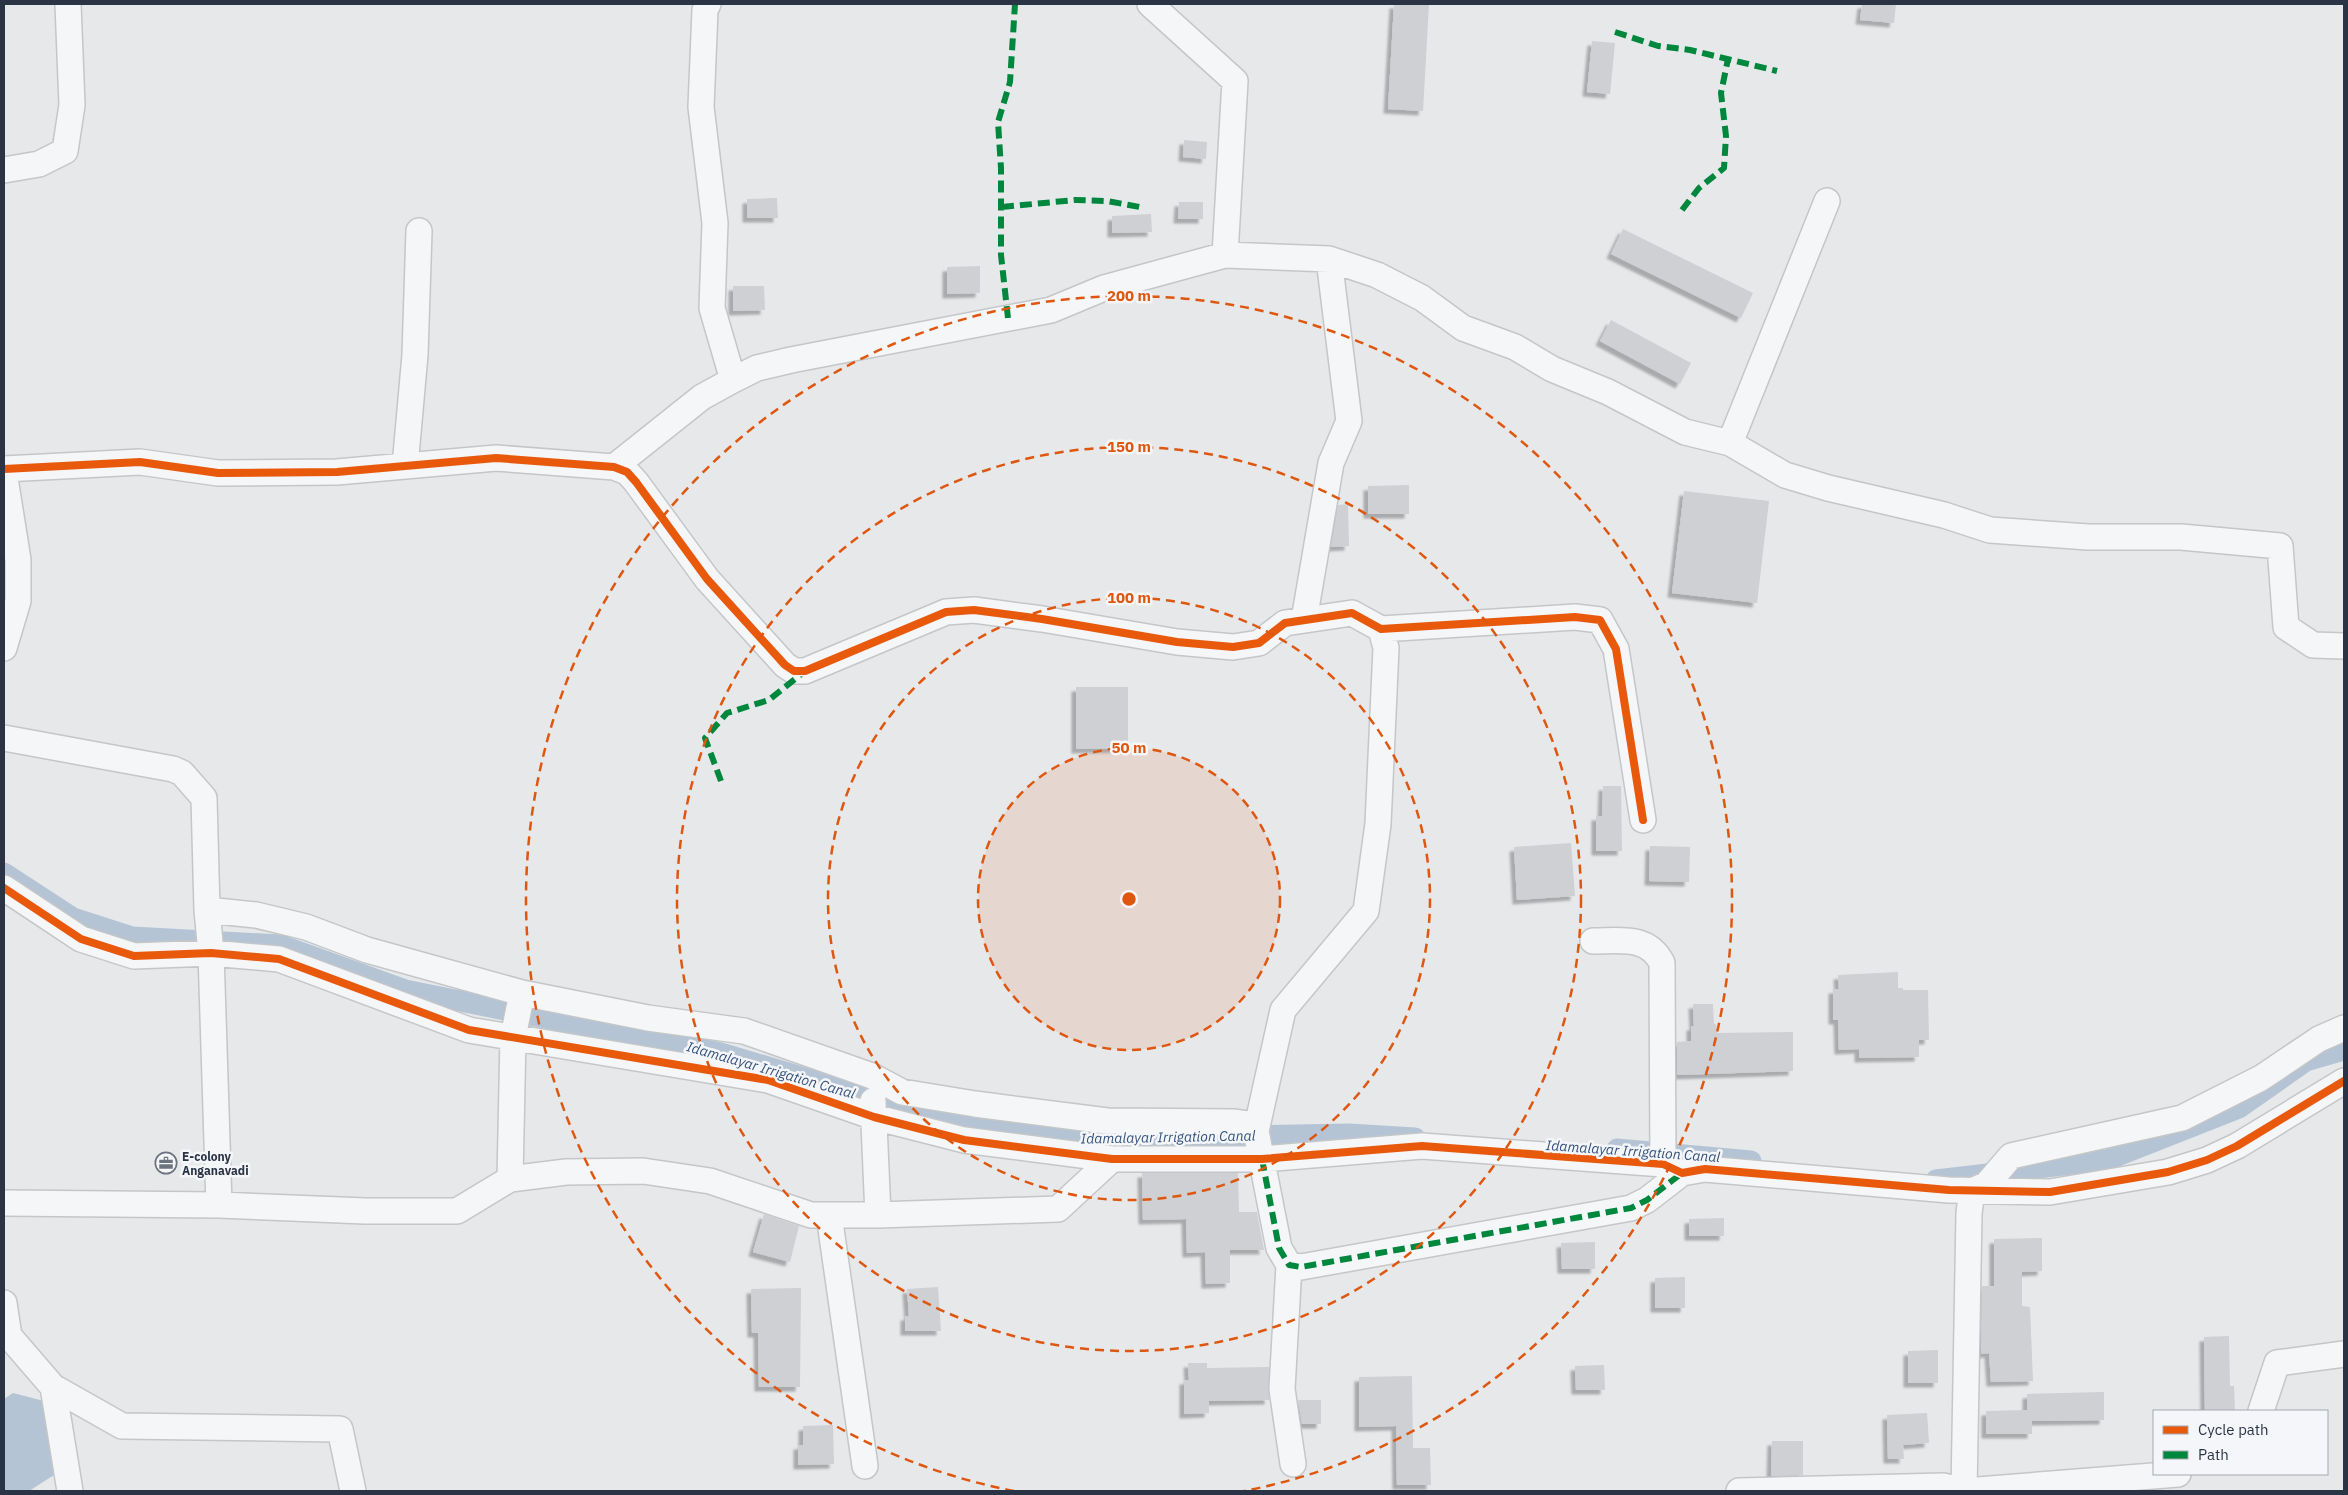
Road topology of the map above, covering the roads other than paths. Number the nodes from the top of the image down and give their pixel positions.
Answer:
1 (68, 4) edge
2 (708, 4) edge
3 (1150, 4) edge
4 (4, 170) edge
5 (1826, 201) dead end
6 (418, 231) dead end
7 (1225, 255) junction
8 (1329, 259) junction
9 (733, 380) junction
10 (1730, 443) junction
11 (405, 466) junction
12 (614, 467) junction
13 (4, 470) edge
14 (1304, 620) junction
15 (1381, 629) junction
16 (2344, 646) edge
17 (4, 648) edge
18 (4, 738) edge
19 (1643, 820) dead end
20 (4, 888) edge
21 (207, 910) junction
22 (1593, 940) dead end
23 (211, 953) junction
24 (522, 993) junction
25 (2344, 1028) edge
26 (513, 1037) junction
27 (872, 1076) junction
28 (2344, 1081) edge
29 (874, 1117) junction
30 (1256, 1131) junction
31 (1112, 1159) junction
32 (1262, 1159) junction
33 (1672, 1168) junction
34 (510, 1179) junction
35 (1980, 1187) junction
36 (4, 1203) edge
37 (219, 1205) junction
38 (829, 1215) junction
39 (878, 1215) junction
40 (1289, 1265) junction
41 (4, 1303) edge
42 (2344, 1354) edge
43 (53, 1387) junction
44 (2261, 1410) edge
45 (1293, 1464) dead end
46 (865, 1466) dead end
47 (2165, 1475) edge
48 (70, 1491) edge
49 (353, 1491) edge
50 (1739, 1491) edge
51 (1964, 1491) edge

1 - 4 street
2 - 9 street
3 - 7 street
5 - 10 street
6 - 11 street
7 - 8 street
7 - 9 street
8 - 10 street
8 - 14 street
9 - 12 street
10 - 16 street
11 - 12 street
11 - 13 street
12 - 14 street
13 - 17 street
14 - 15 street
15 - 19 street
15 - 30 street
18 - 21 street
20 - 23 street
21 - 23 street
21 - 24 street
22 - 33 street
23 - 26 street
23 - 37 street
24 - 26 street
24 - 27 street
25 - 35 street
26 - 29 street
26 - 34 street
27 - 29 street
27 - 30 street
28 - 35 street
29 - 31 street
29 - 39 street
30 - 32 street
31 - 32 street
31 - 39 street
32 - 33 street
32 - 40 street
33 - 35 street
33 - 40 street
34 - 37 street
34 - 38 street
35 - 51 street
36 - 37 street
38 - 39 street
38 - 46 street
40 - 45 street
41 - 43 street
42 - 44 street
43 - 48 street
43 - 49 street
47 - 51 street
50 - 51 street

